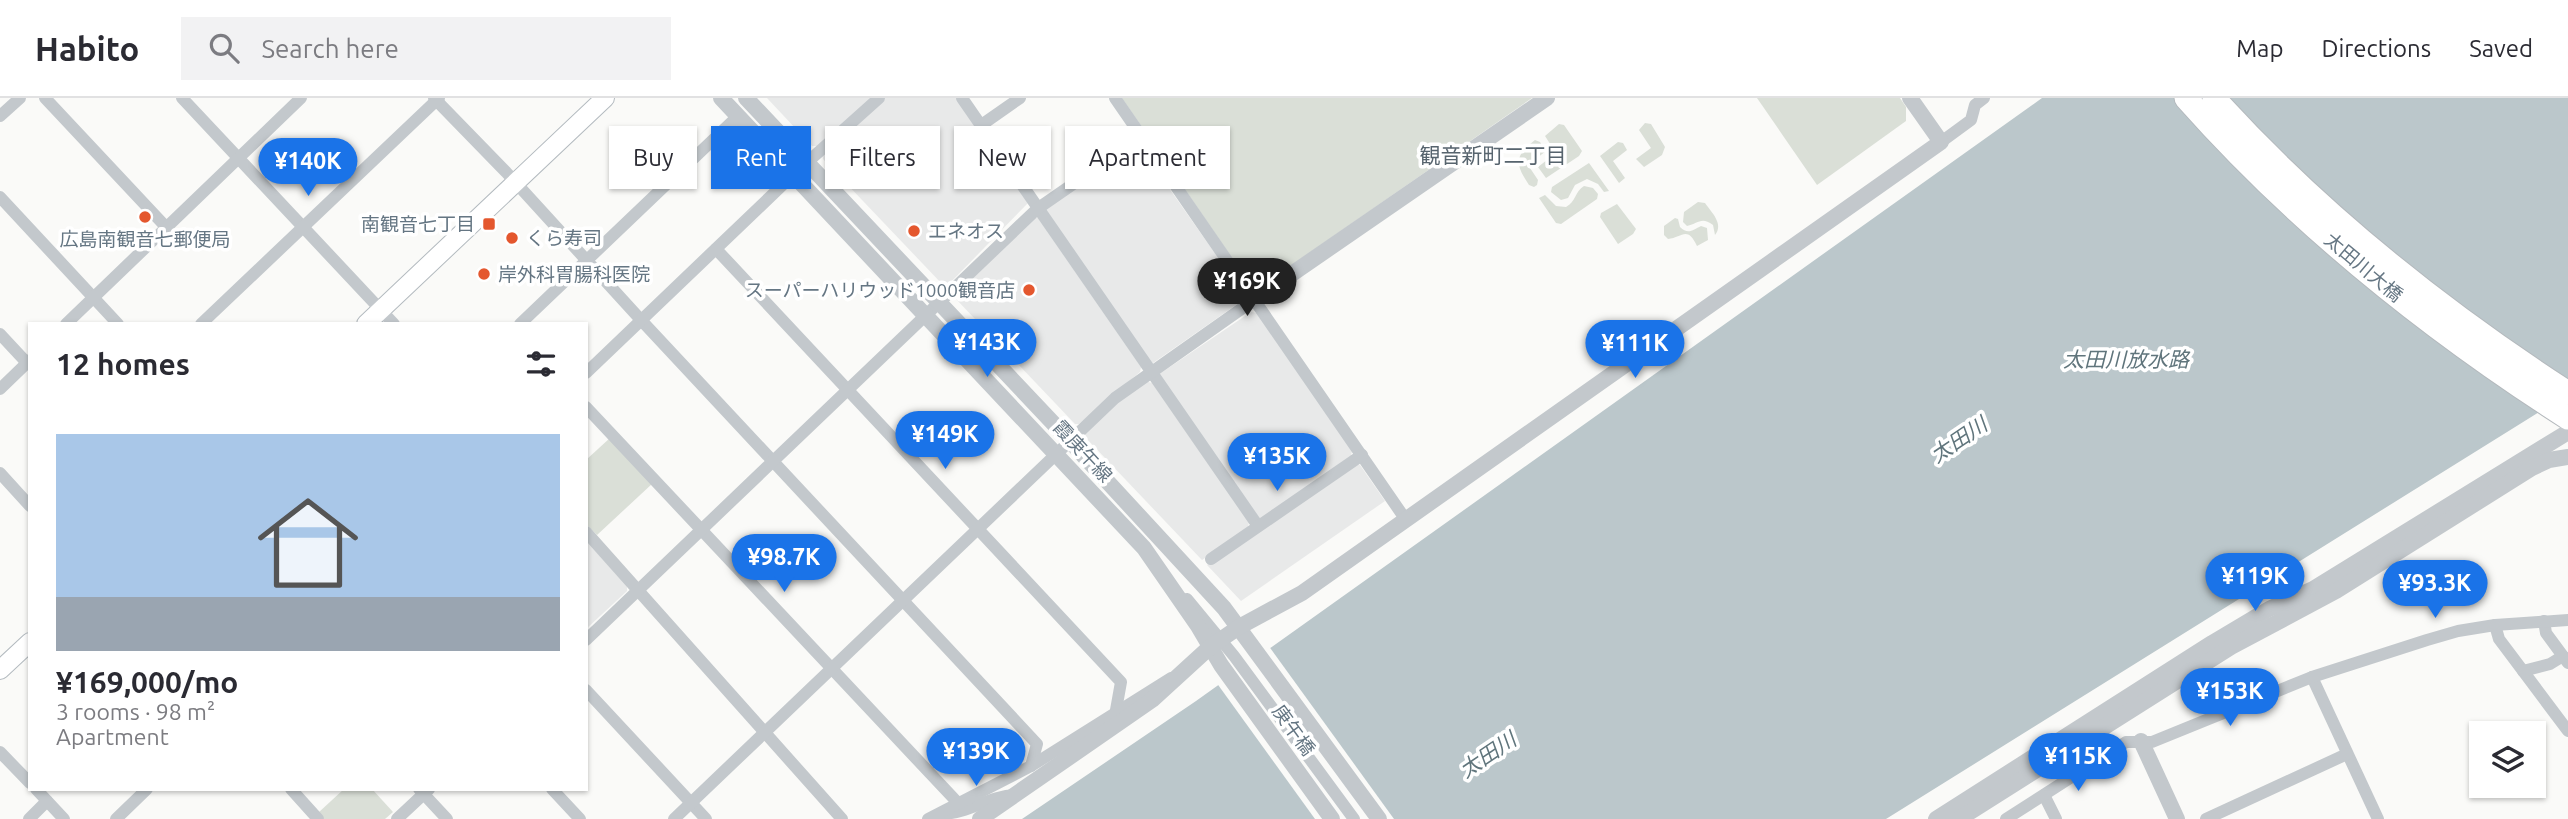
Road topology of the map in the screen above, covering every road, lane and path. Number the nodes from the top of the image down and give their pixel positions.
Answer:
1 (20, 98) edge
2 (44, 98) edge
3 (182, 98) edge
4 (301, 98) edge
5 (605, 98) edge
6 (721, 98) edge
7 (746, 98) edge
8 (879, 98) edge
9 (1020, 98) edge
10 (1115, 98) edge
11 (1547, 98) edge
12 (1910, 98) edge
13 (1984, 98) edge
14 (2178, 98) edge
15 (2186, 98) edge
16 (2214, 98) edge
17 (437, 99) edge
18 (963, 99) edge
19 (738, 116) junction
20 (0, 117) edge
21 (747, 126) edge
22 (773, 126) edge
23 (979, 126) joint
24 (1134, 126) edge
25 (2214, 130) junction
26 (1941, 142) junction
27 (811, 158) edge
28 (238, 159) junction
29 (811, 166) edge
30 (515, 182) junction
31 (778, 189) edge
32 (806, 189) edge
33 (1023, 189) edge
34 (1066, 189) edge
35 (1177, 189) edge
36 (0, 197) edge
37 (1037, 209) junction
38 (166, 227) junction
39 (303, 227) junction
40 (716, 249) junction
41 (586, 261) junction
42 (93, 297) junction
43 (1254, 300) junction
44 (940, 302) junction
45 (381, 310) junction
46 (926, 316) junction
47 (642, 320) junction
48 (68, 322) edge
49 (116, 322) edge
50 (203, 322) edge
51 (368, 322) edge
52 (392, 322) edge
53 (522, 322) edge
54 (0, 334) edge
55 (28, 361) edge
56 (588, 371) edge
57 (1150, 372) junction
58 (0, 389) edge
59 (848, 390) junction
60 (588, 409) edge
61 (2566, 414) edge
62 (1070, 440) junction
63 (1057, 454) junction
64 (1362, 455) junction
65 (2568, 457) edge
66 (773, 461) junction
67 (0, 473) edge
68 (27, 496) edge
69 (1406, 520) junction
70 (1258, 526) junction
71 (977, 529) junction
72 (702, 531) junction
73 (588, 534) edge
74 (1211, 559) dead end
75 (639, 590) junction
76 (903, 600) junction
77 (2568, 620) edge
78 (2544, 621) junction
79 (2495, 625) junction
80 (1239, 627) junction
81 (588, 638) edge
82 (1216, 643) junction
83 (28, 644) edge
84 (2565, 659) edge
85 (1228, 661) junction
86 (832, 668) junction
87 (0, 670) edge
88 (2522, 671) junction
89 (1180, 673) junction
90 (2312, 677) junction
91 (588, 692) edge
92 (1116, 710) junction
93 (2568, 731) edge
94 (765, 732) junction
95 (2141, 741) junction
96 (0, 752) edge
97 (2347, 754) junction
98 (1031, 766) junction
99 (28, 781) edge
100 (38, 791) edge
101 (145, 791) edge
102 (293, 791) edge
103 (424, 791) edge
104 (554, 791) edge
105 (1015, 795) junction
106 (2044, 795) junction
107 (47, 802) junction
108 (691, 803) junction
109 (958, 803) junction
110 (933, 817) edge
111 (29, 819) edge
112 (64, 819) edge
113 (116, 819) edge
114 (318, 819) edge
115 (397, 819) edge
116 (447, 819) edge
117 (580, 819) edge
118 (674, 819) edge
119 (706, 819) edge
120 (842, 819) edge
121 (979, 819) edge
122 (1332, 819) edge
123 (1354, 819) edge
124 (1379, 819) edge
125 (1936, 819) edge
126 (1959, 819) edge
127 (2006, 819) edge
128 (2056, 819) edge
129 (2177, 819) edge
130 (2206, 819) edge
131 (2378, 819) edge

1 - 20 street
2 - 38 street
3 - 28 street
4 - 28 street
5 - 30 main road
6 - 19 street, 霞庚午線
7 - 22 street
8 - 27 street
9 - 23 street
10 - 24 street
11 - 43 street
12 - 26 street
13 - 26 street
14 - 25 highway
15 - 25 highway, 太田川大橋
16 - 61 highway, 太田川大橋
17 - 30 street
17 - 39 street
18 - 23 street
19 - 21 street, 霞庚午線
19 - 41 street
25 - 61 highway, 太田川大橋
26 - 69 street
28 - 38 street
28 - 39 street
29 - 44 street
30 - 41 street
30 - 45 main road
31 - 40 street
32 - 46 street, 霞庚午線
33 - 37 street
34 - 37 street
35 - 43 street
36 - 42 street
37 - 44 street
37 - 57 street
38 - 42 street
39 - 45 street
39 - 50 street
40 - 47 street
40 - 59 street
41 - 47 street
41 - 53 street
42 - 48 street
42 - 49 street
43 - 57 street
43 - 64 street
44 - 46 street
44 - 62 street
45 - 51 main road
45 - 52 street
46 - 59 street
46 - 63 street, 霞庚午線
47 - 56 street
47 - 66 street
54 - 55 street
55 - 58 street
57 - 62 street
57 - 70 street
59 - 66 street
59 - 71 street
60 - 72 street
61 - 125 street
62 - 63 street
62 - 80 street
63 - 71 street
63 - 82 street, 霞庚午線
64 - 69 street
64 - 70 street
65 - 126 street
66 - 72 street
66 - 76 street
67 - 68 street
69 - 80 street
70 - 74 street
71 - 76 street
71 - 92 street
72 - 75 street
72 - 86 street
73 - 75 street
75 - 81 street
75 - 94 street
76 - 86 street
76 - 98 street
77 - 78 street
78 - 79 street
78 - 84 street
79 - 88 street
79 - 90 street
80 - 82 street
80 - 124 street
82 - 85 street, 霞庚午線
82 - 89 street
83 - 87 main road
84 - 88 street
85 - 122 street, 庚午橋
85 - 123 street
86 - 94 street
86 - 109 street
88 - 93 street
89 - 92 street
89 - 105 street
90 - 95 street
90 - 97 street
91 - 108 street
92 - 98 street
94 - 108 street
94 - 120 street
95 - 106 street
95 - 129 street
96 - 99 street
97 - 130 street
97 - 131 street
98 - 109 street
100 - 107 street
101 - 113 street
102 - 114 street
103 - 115 street
103 - 116 street
104 - 117 street
105 - 110 street
105 - 121 street
106 - 127 street
106 - 128 street
107 - 111 street
107 - 112 street
108 - 118 street
108 - 119 street
109 - 110 street

